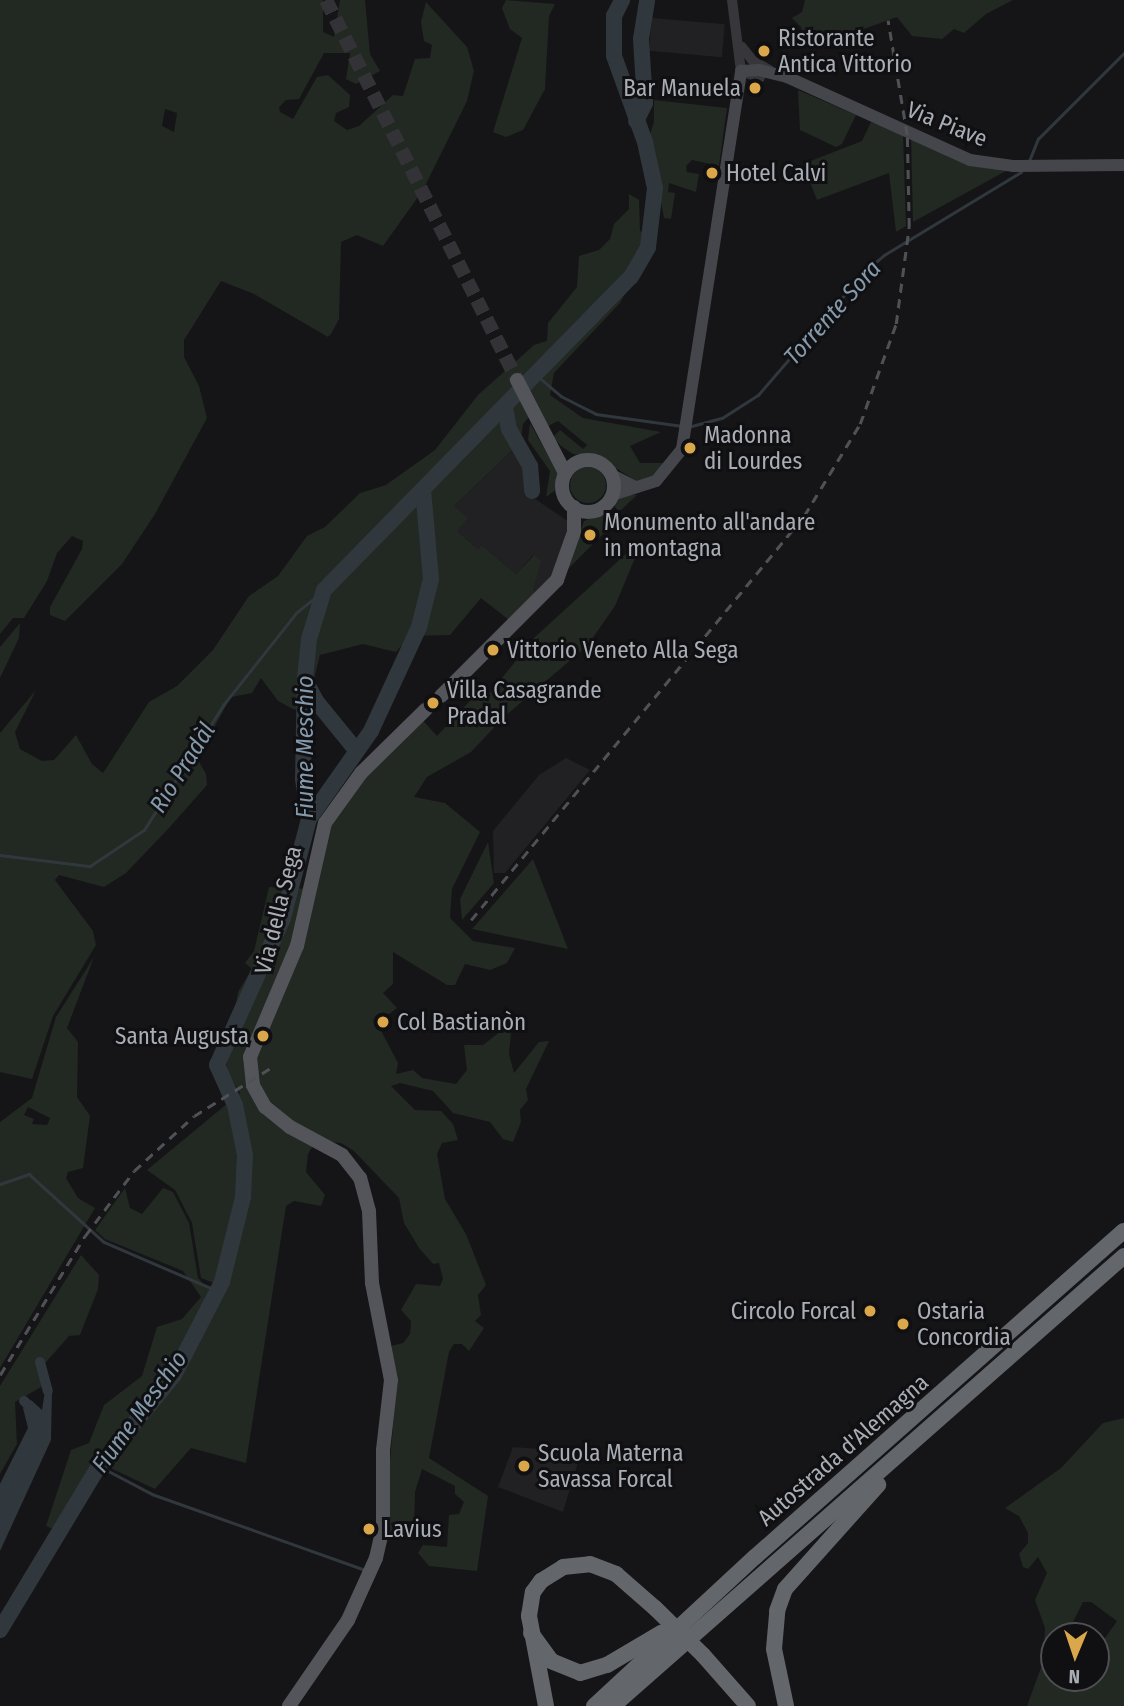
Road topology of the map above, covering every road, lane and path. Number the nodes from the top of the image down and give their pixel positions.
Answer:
1 (732, 0) edge
2 (740, 41) junction
3 (741, 71) junction
4 (766, 75) junction
5 (739, 93) junction
6 (1124, 165) edge
7 (518, 383) tunnel mouth
8 (547, 438) junction
9 (577, 462) junction
10 (565, 473) junction
11 (612, 475) junction
12 (639, 488) junction
13 (612, 495) junction
14 (581, 509) junction
15 (441, 696) tunnel mouth
16 (425, 710) tunnel mouth
17 (1124, 1231) edge
18 (1124, 1256) edge
19 (929, 1429) junction
20 (755, 1557) junction
21 (531, 1633) junction
22 (289, 1706) edge
23 (546, 1706) edge
24 (594, 1706) edge
25 (613, 1706) edge
26 (748, 1706) edge
27 (786, 1706) edge

1 - 2 street
2 - 3 street
2 - 4 street
3 - 4 main road, Via Piave
3 - 5 main road
4 - 5 main road
4 - 6 main road, Via Piave
5 - 12 main road
7 - 8 main road
8 - 9 main road
8 - 10 main road
9 - 10 main road
9 - 11 main road
10 - 14 main road
11 - 12 main road
11 - 13 main road
12 - 13 main road
13 - 14 main road
14 - 15 main road
16 - 22 main road, Via della Sega
17 - 20 highway, Autostrada d'Alemagna
18 - 19 highway, Autostrada d'Alemagna
19 - 25 highway, Autostrada d'Alemagna
19 - 27 highway
20 - 21 highway
20 - 24 highway, Autostrada d'Alemagna
21 - 23 highway
21 - 26 highway, bridge

